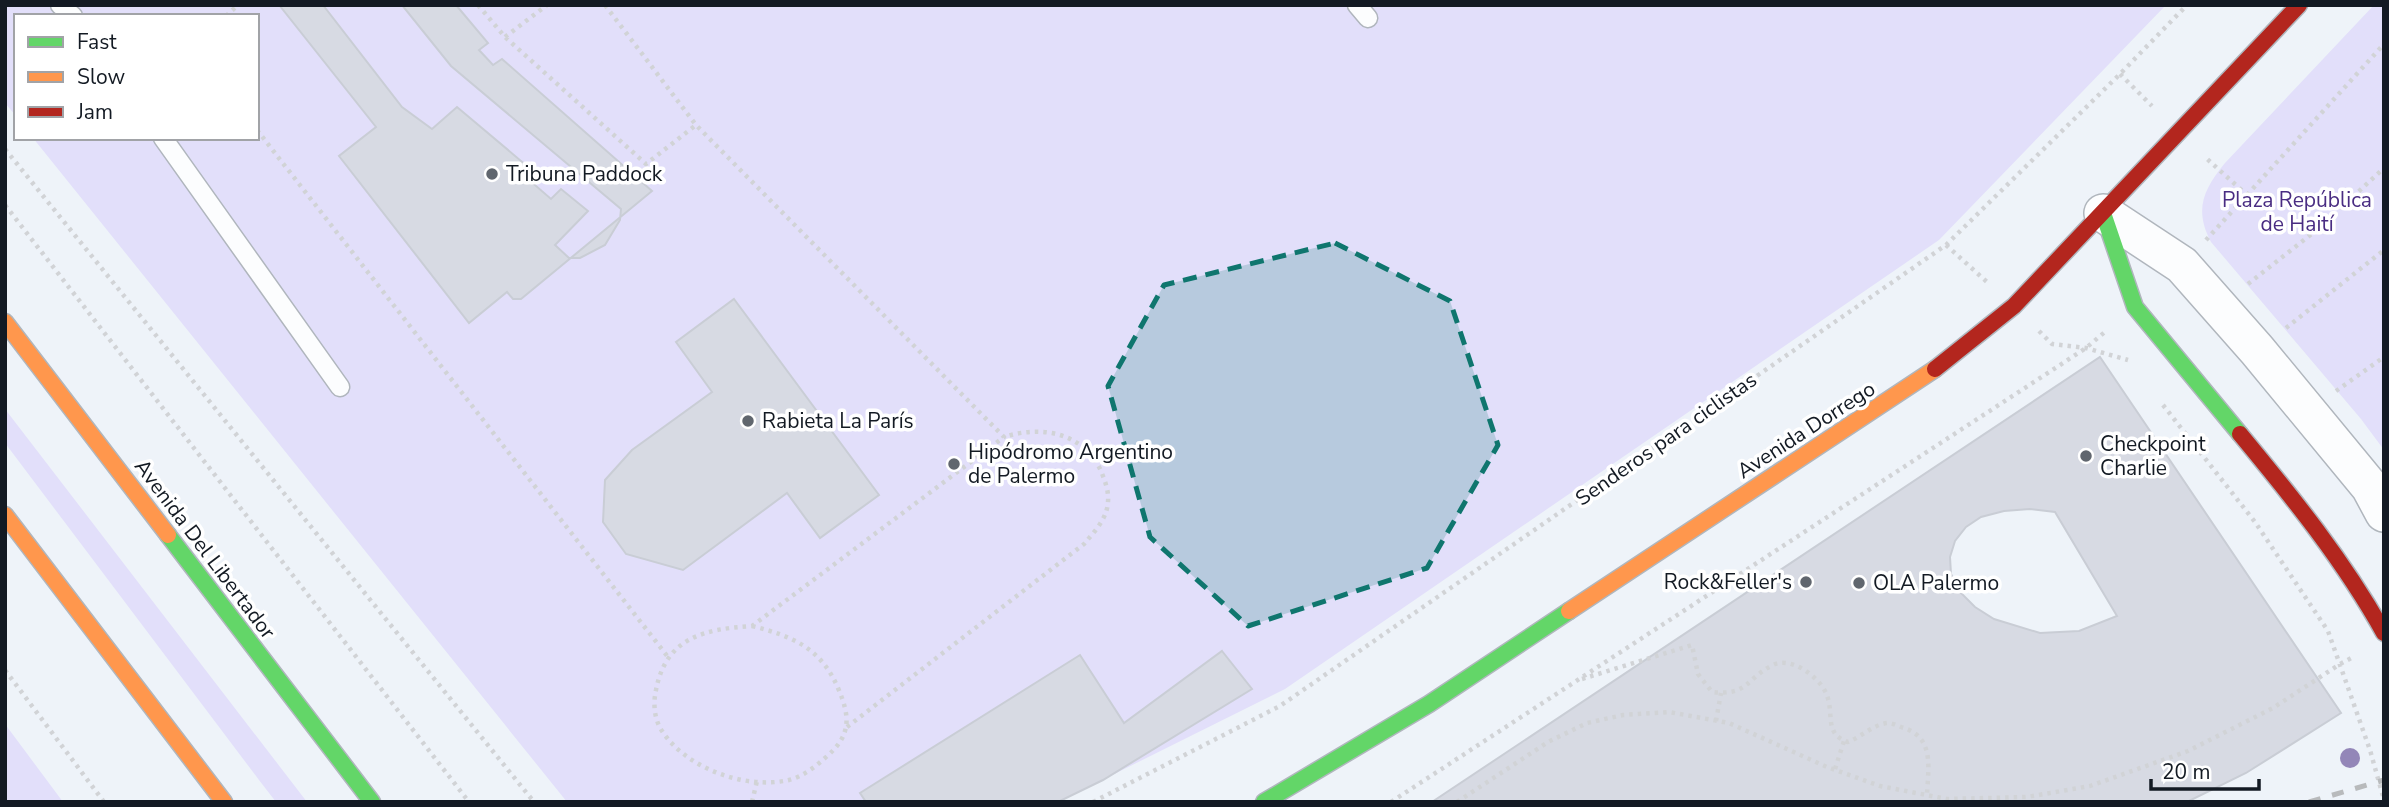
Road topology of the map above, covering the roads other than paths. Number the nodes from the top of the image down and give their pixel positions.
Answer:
1 (2299, 5) edge
2 (164, 140) edge
3 (2104, 213) junction
4 (5, 322) edge
5 (340, 387) dead end
6 (2384, 513) edge
7 (5, 515) edge
8 (2384, 633) edge
9 (224, 802) edge
10 (372, 802) edge
11 (1264, 802) edge

1 - 3 main road, Avenida Dorrego
2 - 5 lane
3 - 6 street
3 - 8 main road
3 - 11 main road, Avenida Dorrego
4 - 10 main road, Avenida Del Libertador
7 - 9 main road

